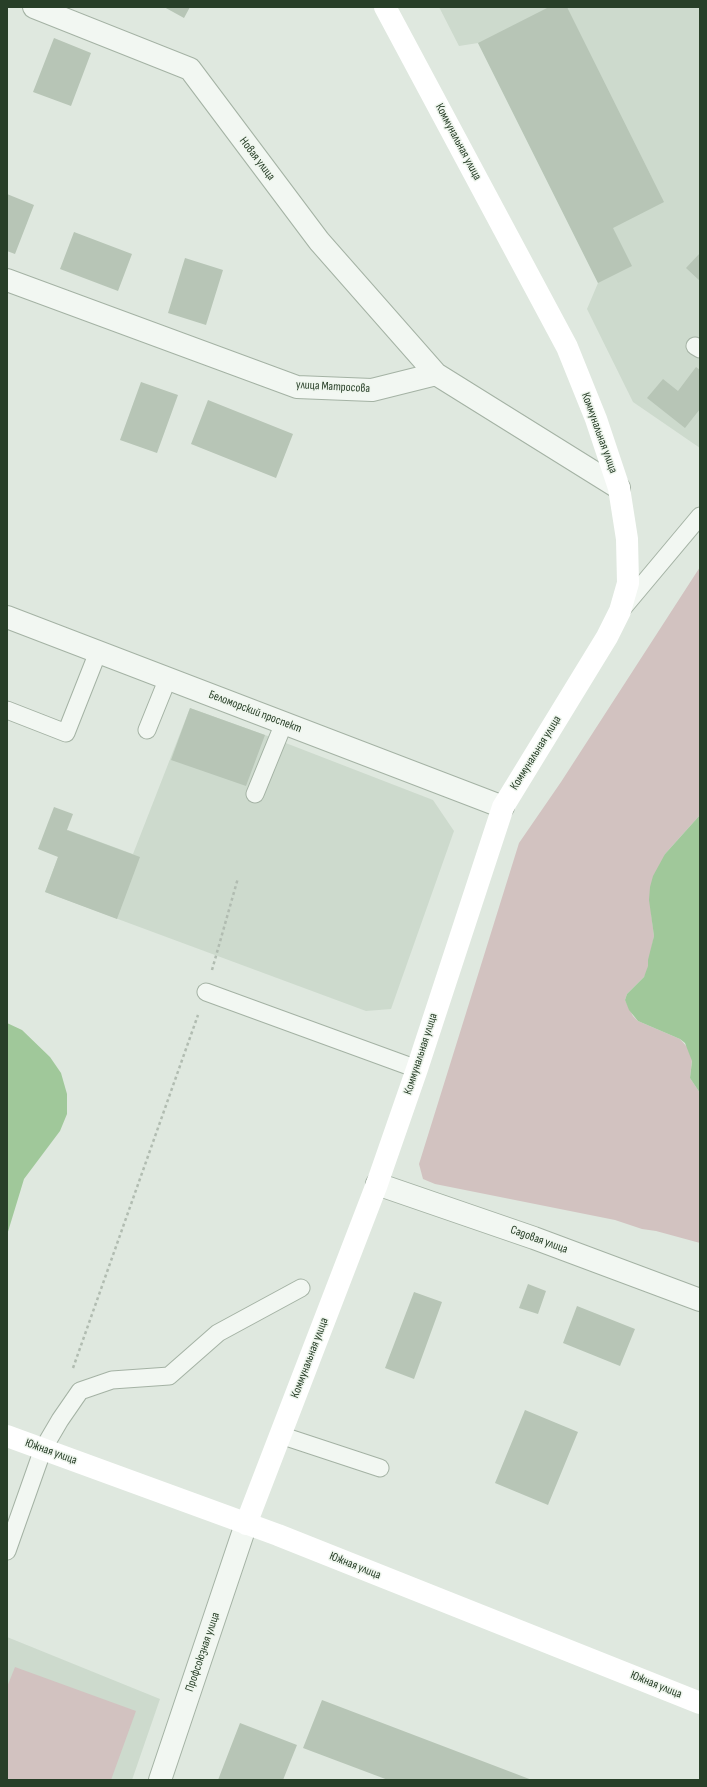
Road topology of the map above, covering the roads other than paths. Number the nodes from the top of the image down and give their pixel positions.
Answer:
1 (34, 7) edge
2 (386, 7) edge
3 (7, 280) edge
4 (436, 374) junction
5 (619, 488) junction
6 (700, 516) edge
7 (620, 611) junction
8 (7, 617) edge
9 (98, 652) junction
10 (168, 678) junction
11 (7, 710) edge
12 (284, 723) junction
13 (147, 730) dead end
14 (256, 794) dead end
15 (503, 807) junction
16 (206, 992) road end
17 (417, 1069) junction
18 (377, 1184) junction
19 (301, 1288) dead end
20 (700, 1300) edge
21 (280, 1435) junction
22 (7, 1436) edge
23 (43, 1449) junction
24 (380, 1468) dead end
25 (246, 1524) junction
26 (7, 1551) edge
27 (700, 1702) edge
28 (160, 1780) edge

1 - 4 street, Новая улица
2 - 5 main road, Коммунальная улица
3 - 4 street, улица Матросова
4 - 5 street
5 - 7 main road, Коммунальная улица
6 - 7 lane
7 - 15 main road, Коммунальная улица
8 - 9 street, Беломорский проспект
9 - 10 street, Беломорский проспект
9 - 11 lane
10 - 12 street, Беломорский проспект
10 - 13 lane
12 - 14 lane
12 - 15 street, Беломорский проспект
15 - 17 main road, Коммунальная улица
16 - 17 lane
17 - 18 main road, Коммунальная улица
18 - 20 street, Садовая улица
18 - 21 main road, Коммунальная улица
19 - 23 lane
21 - 24 lane
21 - 25 main road, Коммунальная улица
22 - 23 main road, Южная улица
23 - 25 main road, Южная улица
23 - 26 lane
25 - 27 main road, Южная улица
25 - 28 street, Профсоюзная улица

